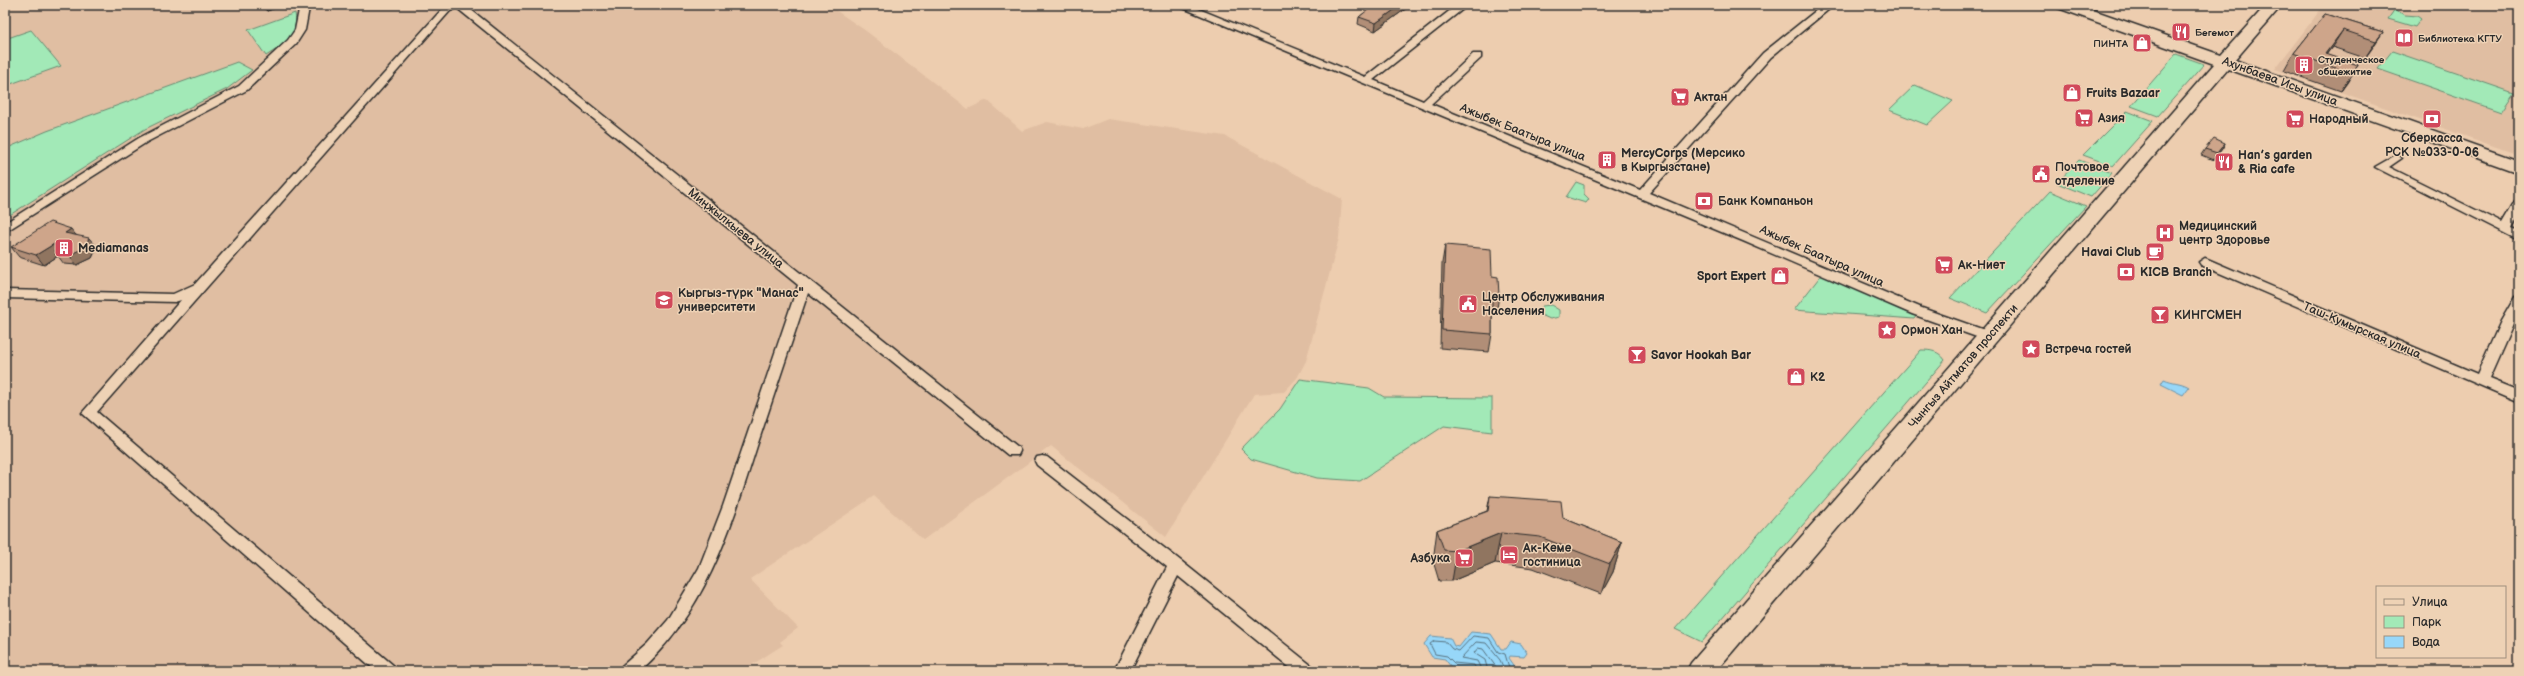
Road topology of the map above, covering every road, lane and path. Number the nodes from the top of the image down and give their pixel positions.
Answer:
1 (308, 5) edge
2 (458, 5) edge
3 (1181, 5) edge
4 (1462, 5) edge
5 (1829, 5) edge
6 (2064, 5) edge
7 (2274, 5) edge
8 (1477, 56) dead end
9 (2225, 62) junction
10 (1366, 81) junction
11 (1424, 105) junction
12 (2396, 158) dead end
13 (2519, 167) edge
14 (1641, 195) junction
15 (2519, 204) edge
16 (5, 228) edge
17 (2505, 229) junction
18 (2519, 236) edge
19 (2205, 262) dead end
20 (208, 278) junction
21 (805, 284) junction
22 (5, 294) edge
23 (2519, 300) edge
24 (1988, 336) junction
25 (2481, 381) junction
26 (2519, 397) edge
27 (1013, 451) dead end
28 (1042, 461) dead end
29 (1176, 565) junction
30 (388, 671) edge
31 (628, 671) edge
32 (1122, 671) edge
33 (1306, 671) edge
34 (1700, 671) edge

1 - 16 street
2 - 20 street
2 - 21 street, Миңжылкыева улица
3 - 10 street, Ажыбек Баатыра улица
4 - 10 street
5 - 14 street
6 - 9 main road, Ахунбаева Исы улица
7 - 9 main road, Чынгыз Айтматов проспекти
8 - 11 street
9 - 13 main road, Ахунбаева Исы улица
9 - 24 main road, Чынгыз Айтматов проспекти
10 - 11 street, Ажыбек Баатыра улица
11 - 14 street, Ажыбек Баатыра улица
12 - 17 street
14 - 24 street, Ажыбек Баатыра улица
15 - 17 street
17 - 18 street
19 - 25 street, Таш-Кумырская улица
20 - 22 street
20 - 30 street
21 - 27 street, Миңжылкыева улица
21 - 31 street
23 - 25 street
24 - 34 main road, Чынгыз Айтматов проспекти
25 - 26 street, Таш-Кумырская улица
28 - 29 street
29 - 32 street
29 - 33 street

